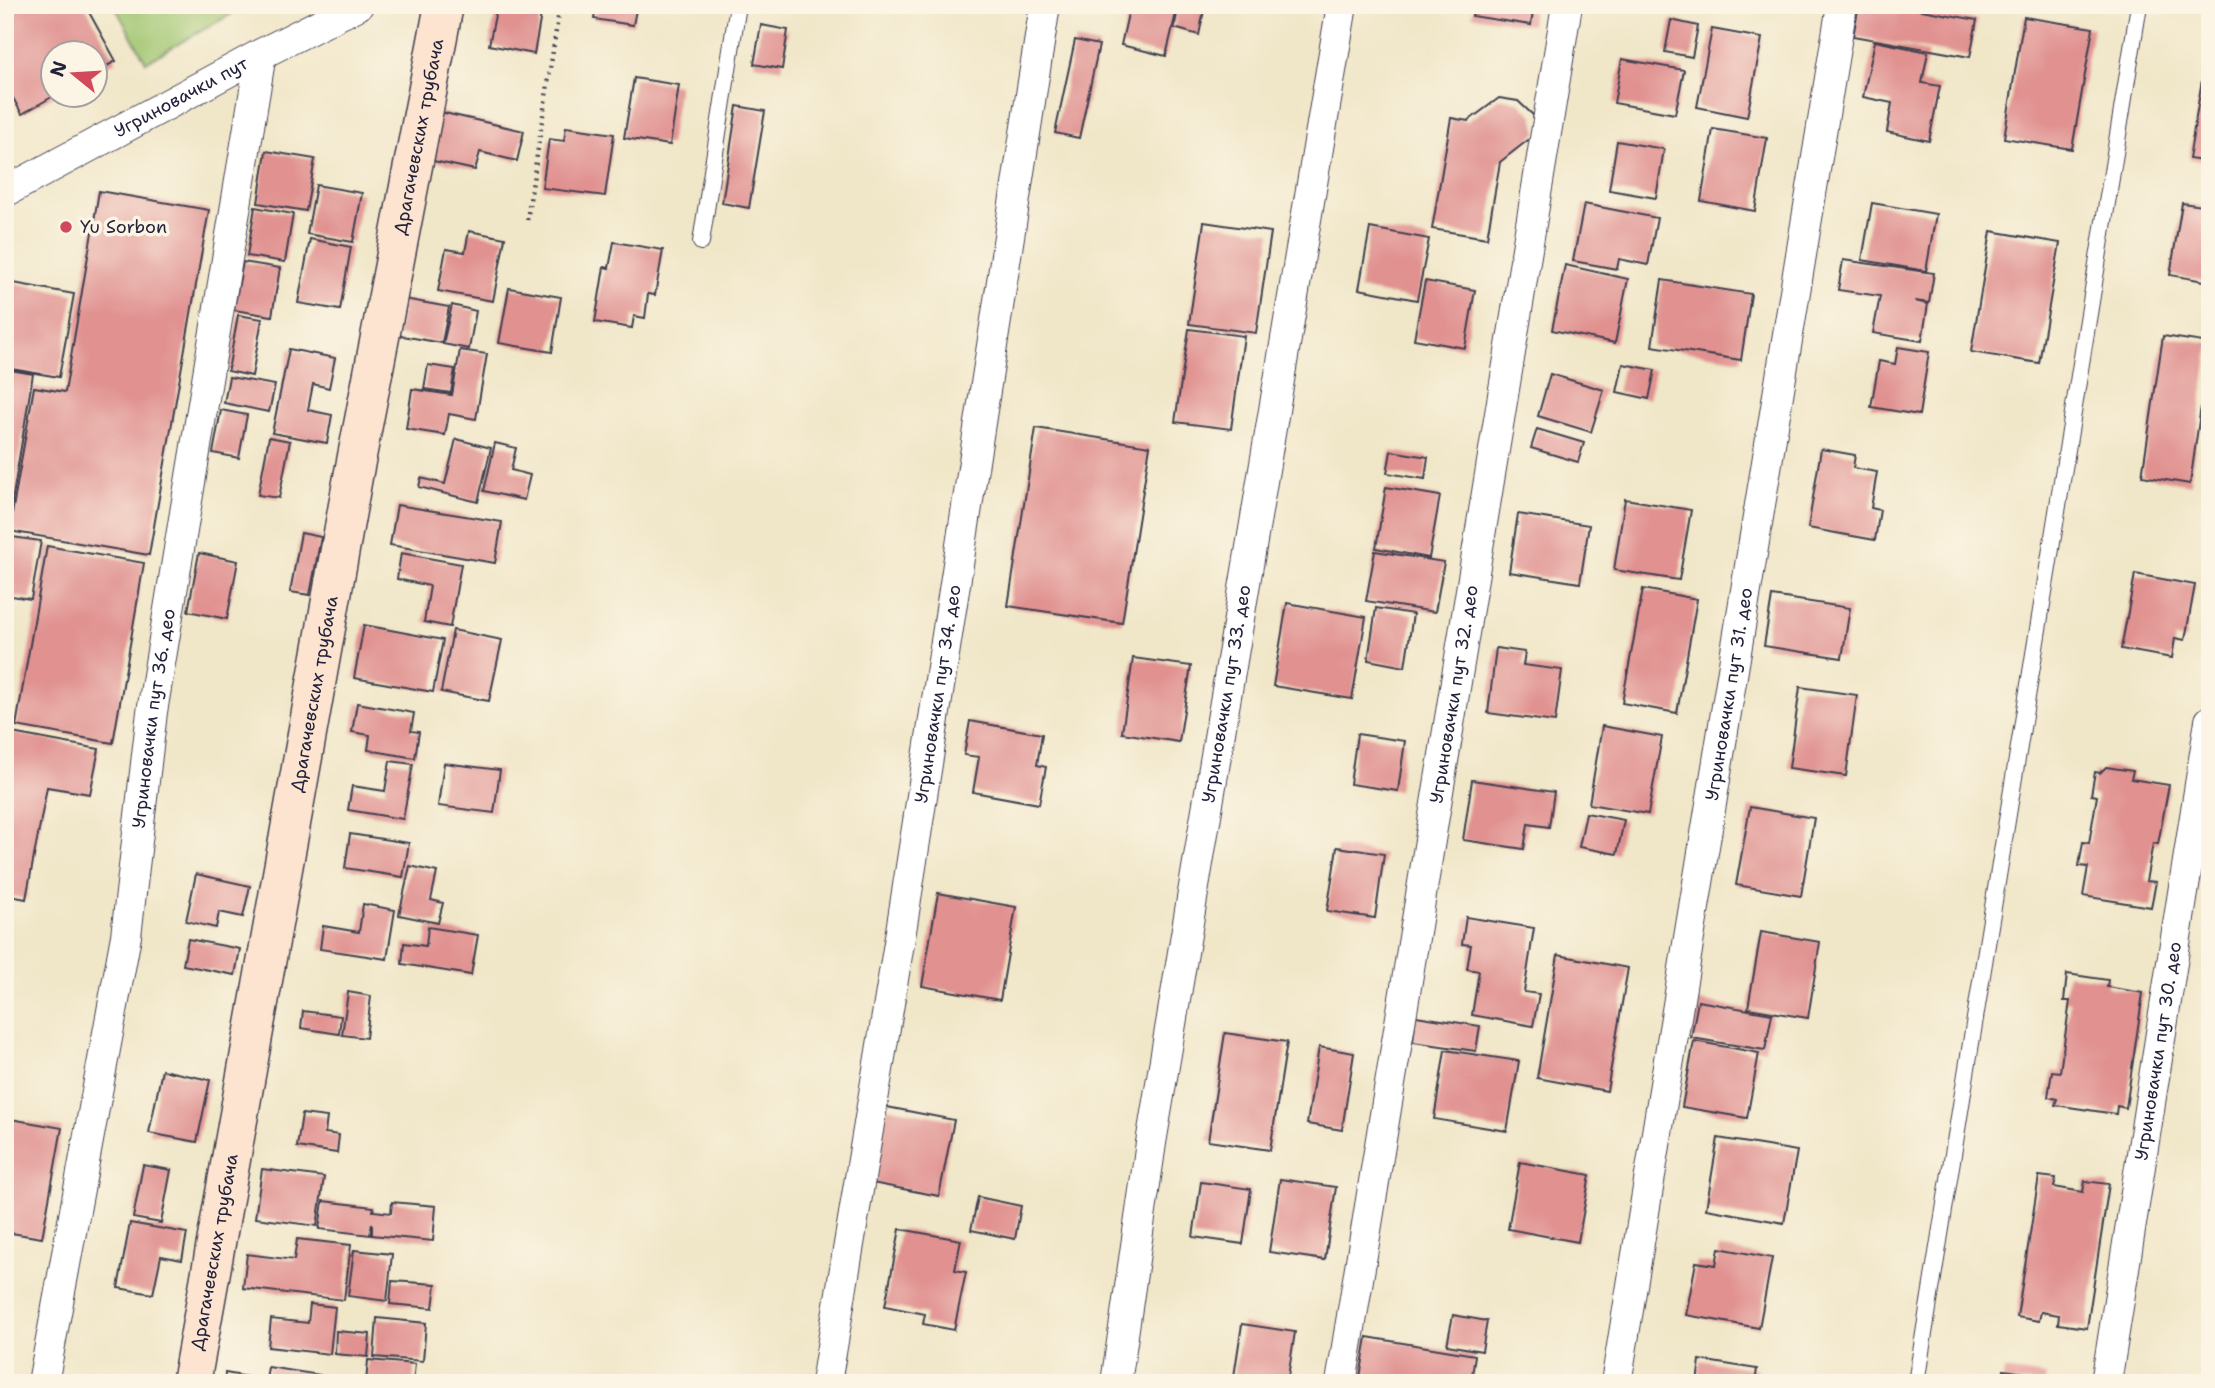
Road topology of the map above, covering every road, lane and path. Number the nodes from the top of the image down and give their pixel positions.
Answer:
1 (358, 5) edge
2 (444, 5) edge
3 (560, 5) edge
4 (738, 5) edge
5 (1045, 5) edge
6 (1342, 5) edge
7 (1567, 5) edge
8 (1842, 5) edge
9 (2139, 5) edge
10 (261, 54) junction
11 (5, 192) edge
12 (527, 220) dead end
13 (701, 242) dead end
14 (2210, 721) edge
15 (43, 1383) edge
16 (191, 1383) edge
17 (826, 1383) edge
18 (1116, 1383) edge
19 (1341, 1383) edge
20 (1616, 1383) edge
21 (1916, 1383) edge
22 (2106, 1383) edge

1 - 10 street, Угриновачки пут
2 - 16 street, Драгачевских трубача
3 - 12 path
4 - 13 lane
5 - 17 street, Угриновачки пут 34. део
6 - 18 street, Угриновачки пут 33. део
7 - 19 street, Угриновачки пут 32. део
8 - 20 street, Угриновачки пут 31. део
9 - 21 lane
10 - 11 street, Угриновачки пут
10 - 15 street, Угриновачки пут 36. део
14 - 22 street, Угриновачки пут 30. део

